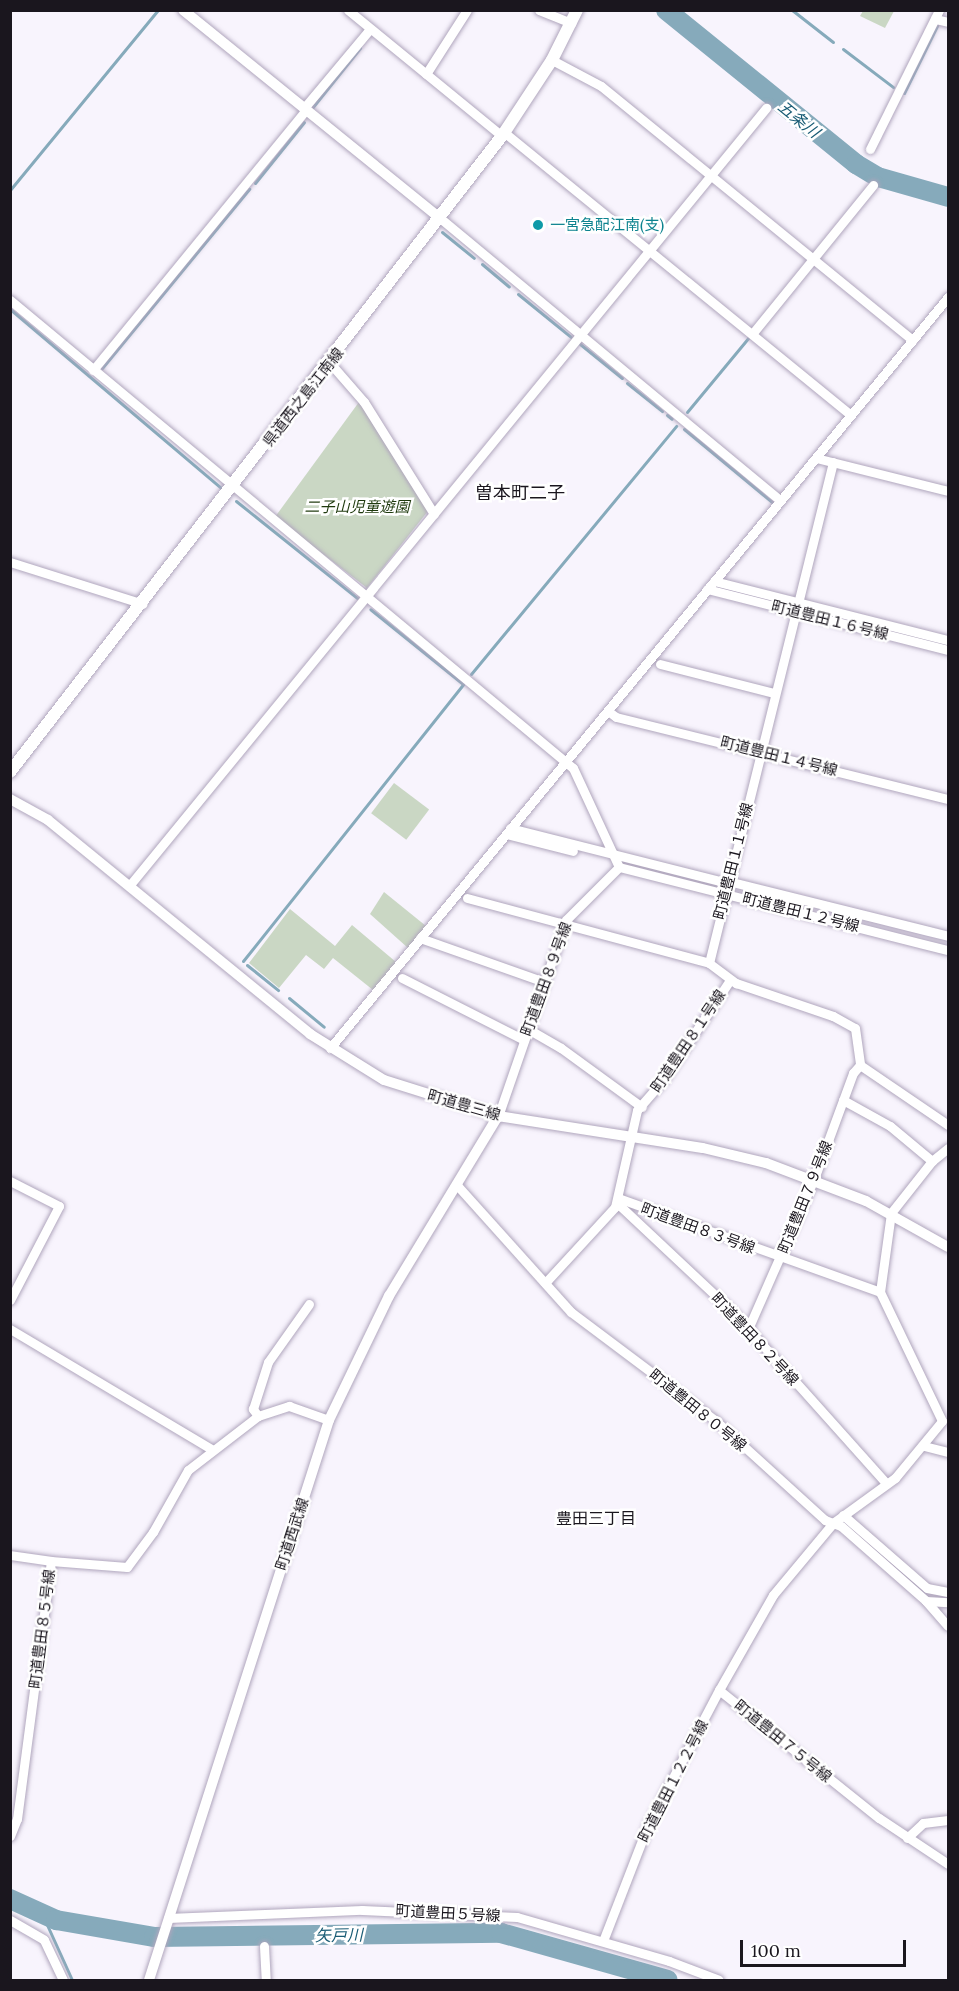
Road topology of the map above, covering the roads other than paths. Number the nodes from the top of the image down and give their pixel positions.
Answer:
1 (183, 10) edge
2 (348, 10) edge
3 (467, 10) edge
4 (539, 10) edge
5 (577, 10) edge
6 (937, 15) edge
7 (948, 22) edge
8 (571, 23) junction
9 (370, 29) junction
10 (552, 60) junction
11 (426, 74) junction
12 (766, 108) dead end
13 (305, 109) junction
14 (504, 134) junction
15 (870, 149) dead end
16 (710, 176) junction
17 (873, 185) dead end
18 (441, 218) junction
19 (649, 250) junction
20 (813, 260) junction
21 (948, 297) edge
22 (10, 300) edge
23 (752, 334) junction
24 (579, 335) junction
25 (912, 340) junction
26 (330, 363) junction
27 (93, 370) junction
28 (850, 414) junction
29 (818, 458) junction
30 (833, 462) junction
31 (232, 488) junction
32 (948, 492) edge
33 (780, 500) junction
34 (434, 514) junction
35 (10, 562) edge
36 (712, 586) junction
37 (366, 597) junction
38 (143, 604) junction
39 (796, 607) junction
40 (948, 640) edge
41 (948, 650) edge
42 (660, 664) dead end
43 (774, 693) junction
44 (609, 712) junction
45 (760, 751) junction
46 (568, 761) junction
47 (10, 772) edge
48 (10, 799) edge
49 (948, 799) edge
50 (510, 832) junction
51 (616, 861) junction
52 (728, 882) junction
53 (129, 886) junction
54 (724, 893) junction
55 (467, 898) dead end
56 (564, 925) junction
57 (948, 936) edge
58 (422, 939) junction
59 (948, 950) edge
60 (709, 963) junction
61 (402, 978) dead end
62 (730, 980) junction
63 (544, 982) junction
64 (528, 1029) junction
65 (524, 1040) junction
66 (330, 1048) junction
67 (860, 1065) junction
68 (843, 1100) junction
69 (642, 1107) junction
70 (498, 1116) junction
71 (948, 1125) edge
72 (630, 1137) junction
73 (948, 1148) edge
74 (932, 1161) junction
75 (814, 1179) junction
76 (10, 1181) edge
77 (456, 1184) junction
78 (617, 1200) junction
79 (891, 1213) junction
80 (948, 1247) edge
81 (780, 1258) junction
82 (544, 1283) junction
83 (880, 1293) junction
84 (10, 1300) edge
85 (309, 1304) dead end
86 (10, 1329) edge
87 (748, 1329) junction
88 (258, 1416) junction
89 (329, 1420) junction
90 (924, 1446) junction
91 (213, 1450) junction
92 (948, 1452) edge
93 (886, 1483) junction
94 (843, 1515) junction
95 (833, 1523) junction
96 (10, 1555) edge
97 (51, 1561) junction
98 (948, 1592) edge
99 (926, 1601) junction
100 (948, 1602) edge
101 (948, 1626) edge
102 (719, 1690) junction
103 (948, 1820) edge
104 (10, 1836) edge
105 (907, 1838) junction
106 (948, 1864) edge
107 (168, 1918) junction
108 (10, 1920) edge
109 (603, 1941) junction
110 (264, 1946) dead end
111 (699, 1970) junction
112 (63, 1980) edge
113 (149, 1980) edge
114 (266, 1980) edge
115 (693, 1980) edge
116 (719, 1980) edge

1 - 13 street
2 - 9 street
3 - 11 street
4 - 8 street
5 - 8 main road, 県道西之島江南線
6 - 7 street
6 - 15 street
8 - 10 main road, 県道西之島江南線
9 - 11 street
9 - 13 street
10 - 14 main road, 県道西之島江南線
10 - 16 street
11 - 14 street
12 - 16 street
13 - 18 street
13 - 27 street
14 - 18 main road, 県道西之島江南線
14 - 19 street
16 - 19 street
16 - 20 street
17 - 20 street
18 - 24 street
18 - 26 main road, 県道西之島江南線
19 - 23 street
19 - 24 street
20 - 23 street
20 - 25 street
21 - 25 street
22 - 27 street
23 - 28 street
24 - 33 street
24 - 34 street
25 - 28 street
26 - 31 main road, 県道西之島江南線
26 - 34 street
27 - 31 street
28 - 29 street
29 - 30 street
29 - 33 street
30 - 32 street
30 - 39 street, 町道豊田１１号線
31 - 37 street
31 - 38 main road, 県道西之島江南線
33 - 36 street
34 - 37 street
35 - 38 street
36 - 39 street
36 - 44 street
37 - 46 street
37 - 53 street
38 - 47 main road, 県道西之島江南線
39 - 40 street
39 - 41 street, 町道豊田１６号線
39 - 43 street, 町道豊田１１号線
42 - 43 street
43 - 45 street, 町道豊田１１号線
44 - 45 street, 町道豊田１４号線
44 - 46 street
45 - 49 street, 町道豊田１４号線
45 - 52 street, 町道豊田１１号線
46 - 50 street
46 - 51 street
48 - 53 street, 町道豊三線
50 - 51 street
50 - 58 street
51 - 52 street
51 - 54 street, 町道豊田１２号線
51 - 56 street, 町道豊田８９号線
52 - 54 street, 町道豊田１１号線
52 - 57 street
53 - 66 street, 町道豊三線
54 - 59 street, 町道豊田１２号線
54 - 60 street, 町道豊田１１号線
55 - 56 street
56 - 60 street
56 - 63 street, 町道豊田８９号線
58 - 63 street
58 - 66 street
60 - 62 street
61 - 65 street
62 - 67 street
62 - 69 street, 町道豊田８１号線
63 - 64 street, 町道豊田８９号線
64 - 65 street, 町道豊田８９号線
64 - 69 street
65 - 70 street, 町道豊田８９号線
66 - 70 street, 町道豊三線
67 - 68 street, 町道豊田７９号線
67 - 71 street
68 - 74 street
68 - 75 street, 町道豊田７９号線
69 - 72 street, 町道豊田８１号線
70 - 72 street, 町道豊三線
70 - 77 street, 町道西武線
72 - 75 street, 町道豊三線
72 - 78 street, 町道豊田８１号線
73 - 74 street
74 - 79 street
75 - 79 street, 町道豊三線
75 - 81 street, 町道豊田７９号線
76 - 84 street
77 - 82 street, 町道豊田８０号線
77 - 89 street, 町道西武線
78 - 81 street, 町道豊田８３号線
78 - 82 street
78 - 87 street, 町道豊田８２号線
79 - 80 street, 町道豊三線
79 - 83 street
81 - 83 street, 町道豊田８３号線
81 - 87 street, 町道豊田７９号線
82 - 95 street, 町道豊田８０号線
83 - 90 street, 町道豊田７５号線
85 - 88 street
86 - 91 street
87 - 93 street, 町道豊田８２号線
88 - 89 street, 町道豊田８５号線
88 - 91 street, 町道豊田８５号線
89 - 107 street, 町道西武線
90 - 92 street
90 - 93 street, 町道豊田７５号線
91 - 97 street, 町道豊田８５号線
93 - 94 street, 町道豊田７５号線
94 - 95 street, 町道豊田７５号線
94 - 98 street
95 - 99 street, 町道豊田８０号線
95 - 102 street, 町道豊田７５号線
96 - 97 street
97 - 104 street, 町道豊田８５号線
99 - 100 street
99 - 101 street, 町道豊田８０号線
102 - 105 street, 町道豊田７５号線
102 - 109 street, 町道豊田１２２号線
103 - 105 street
105 - 106 street, 町道豊田７５号線
107 - 109 street, 町道豊田５号線
107 - 113 street, 町道西武線
108 - 112 street
109 - 111 street, 町道豊田５号線
110 - 114 street
111 - 115 street
111 - 116 street, 町道豊田５号線

